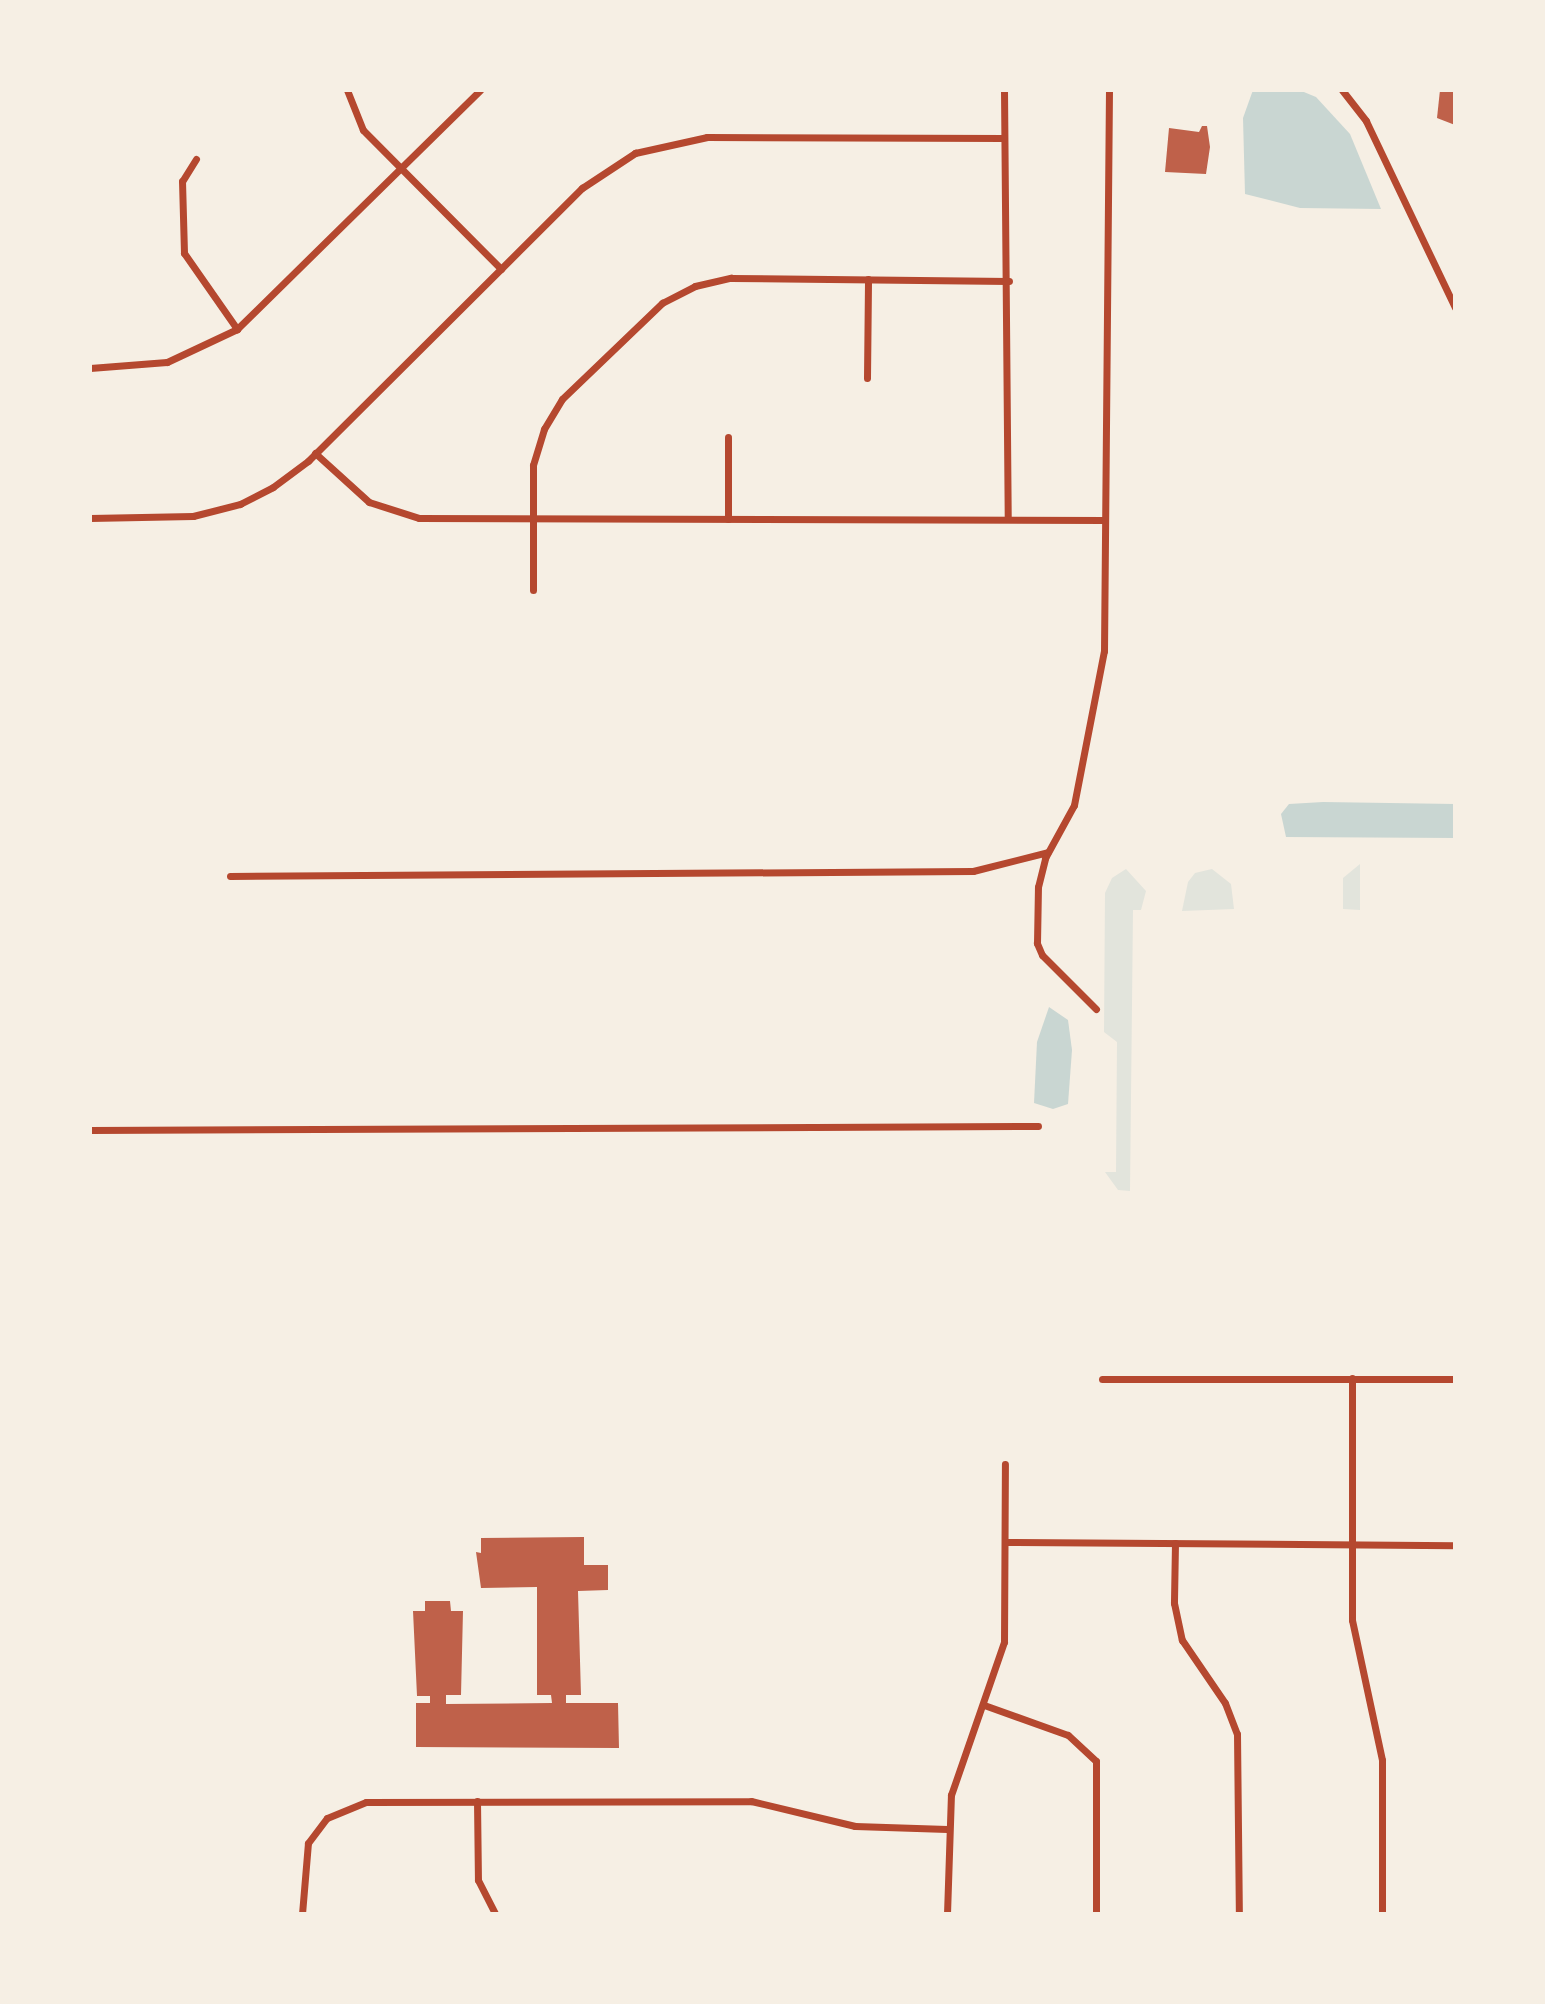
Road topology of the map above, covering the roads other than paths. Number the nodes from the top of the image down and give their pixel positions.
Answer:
1 (347, 90) edge
2 (480, 90) edge
3 (1004, 90) edge
4 (1109, 90) edge
5 (1342, 90) edge
6 (1004, 138) junction
7 (196, 159) dead end
8 (401, 168) junction
9 (501, 269) junction
10 (868, 279) junction
11 (1009, 281) junction
12 (1455, 308) edge
13 (237, 329) junction
14 (90, 368) edge
15 (867, 378) dead end
16 (728, 437) dead end
17 (315, 453) junction
18 (90, 518) edge
19 (532, 519) junction
20 (728, 519) junction
21 (1008, 519) junction
22 (1105, 520) junction
23 (533, 590) dead end
24 (1048, 852) junction
25 (230, 876) dead end
26 (1096, 1009) dead end
27 (1038, 1126) dead end
28 (90, 1130) edge
29 (1352, 1378) junction
30 (1102, 1379) dead end
31 (1455, 1379) edge
32 (1005, 1464) dead end
33 (1005, 1542) junction
34 (1175, 1543) junction
35 (1352, 1544) junction
36 (1455, 1545) edge
37 (984, 1705) junction
38 (477, 1801) junction
39 (947, 1829) junction
40 (302, 1914) edge
41 (495, 1914) edge
42 (947, 1914) edge
43 (1096, 1914) edge
44 (1239, 1914) edge
45 (1382, 1914) edge

1 - 8 street
2 - 8 street
3 - 6 street
4 - 22 street
5 - 12 street
6 - 9 street
6 - 11 street
7 - 13 street
8 - 9 street
8 - 13 street
9 - 17 street
10 - 11 street
10 - 15 street
10 - 19 street
11 - 21 street
13 - 14 street
16 - 20 street
17 - 18 street
17 - 19 street
19 - 20 street
19 - 23 street
20 - 21 street
21 - 22 street
22 - 24 street
24 - 25 street
24 - 26 street
27 - 28 street
29 - 30 street
29 - 31 street
29 - 35 street
32 - 33 street
33 - 34 street
33 - 37 street
34 - 35 street
34 - 44 street
35 - 36 street
35 - 45 street
37 - 39 street
37 - 43 street
38 - 39 street
38 - 40 street
38 - 41 street
39 - 42 street

